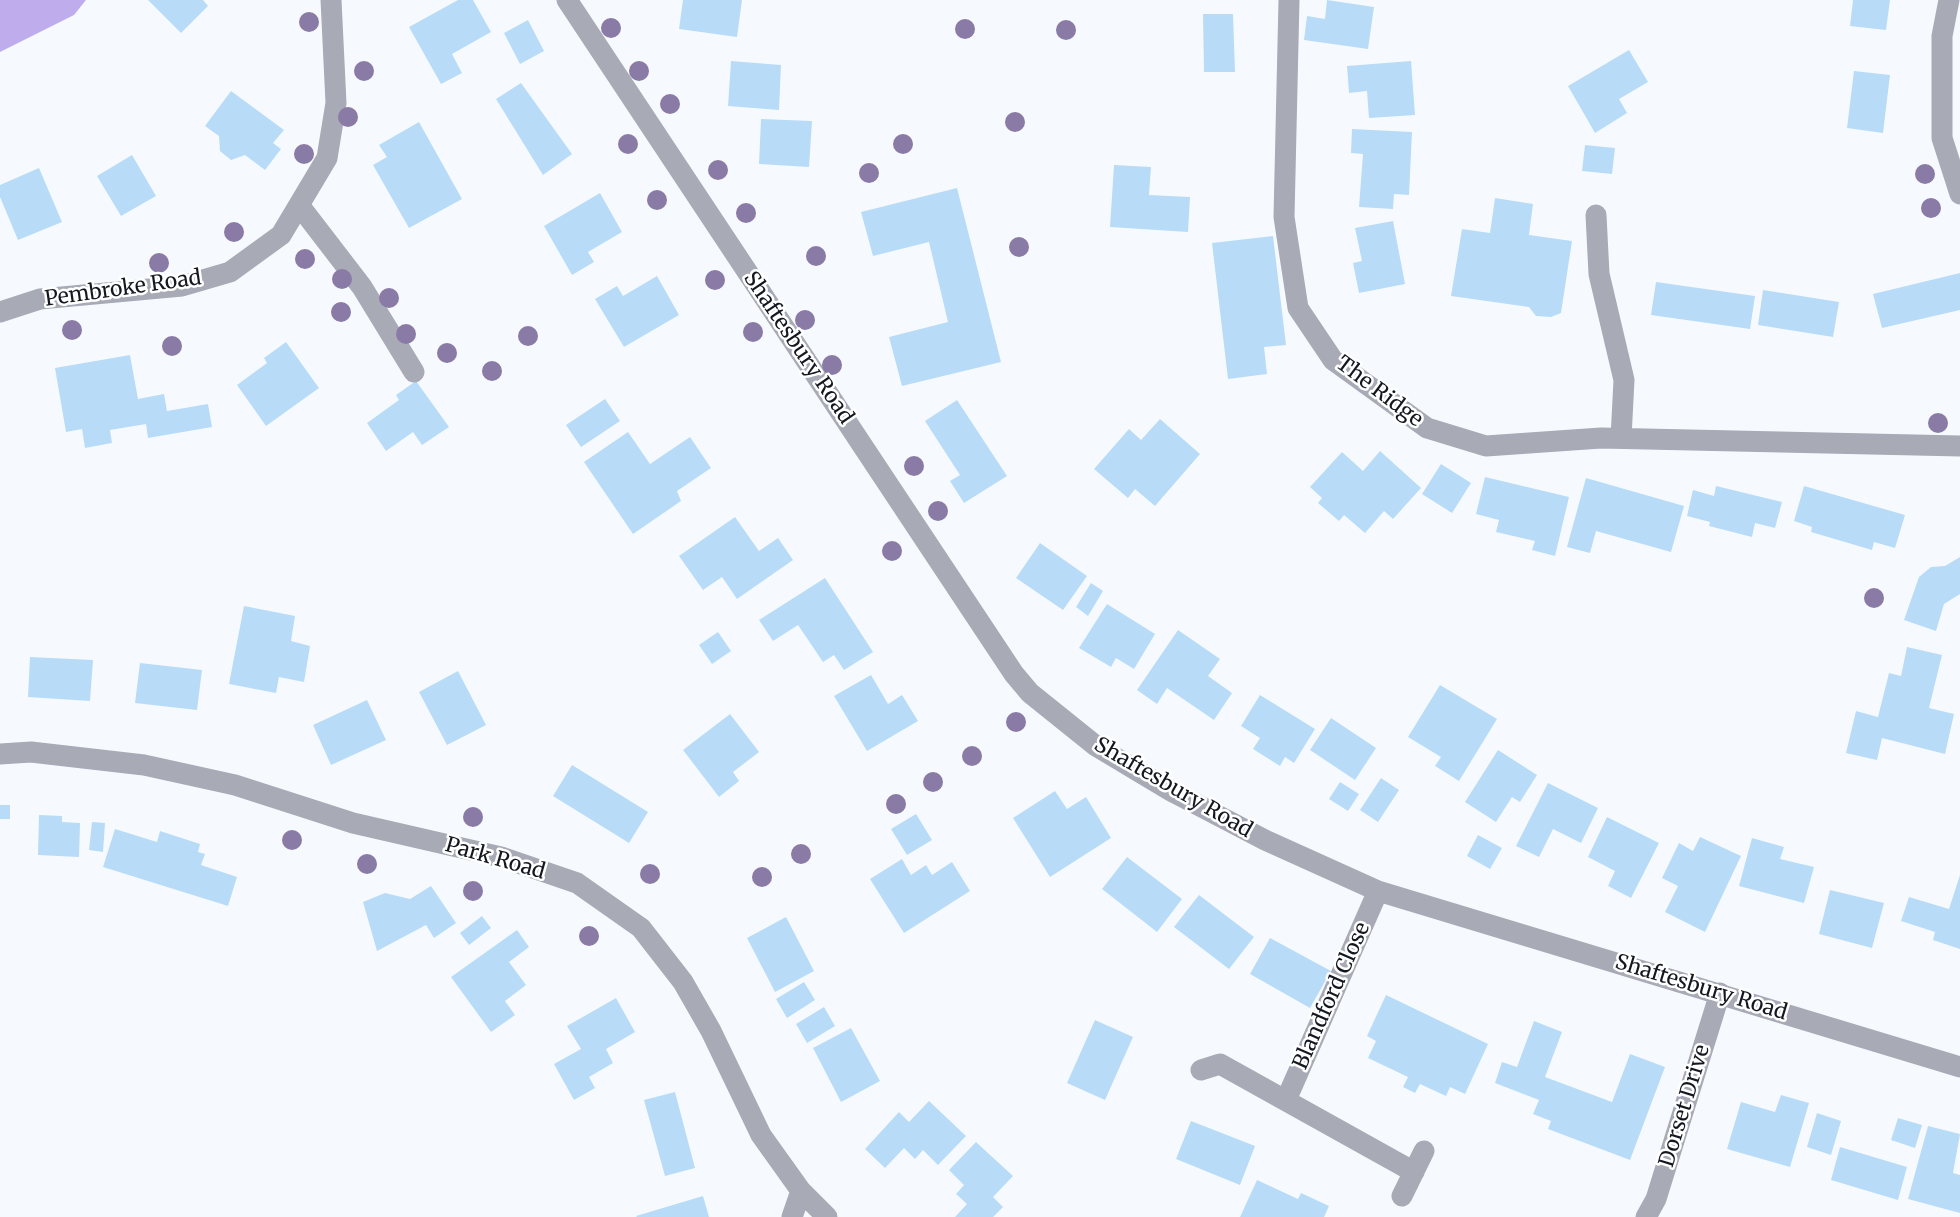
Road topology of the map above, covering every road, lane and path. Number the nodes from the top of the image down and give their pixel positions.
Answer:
1 (331, 0) edge
2 (567, 0) edge
3 (1289, 0) edge
4 (1949, 0) edge
5 (1960, 194) edge
6 (299, 205) junction
7 (1596, 215) dead end
8 (0, 312) edge
9 (414, 372) dead end
10 (1621, 438) junction
11 (1960, 446) edge
12 (0, 754) edge
13 (1377, 891) junction
14 (1720, 993) junction
15 (1960, 1067) edge
16 (1201, 1070) dead end
17 (1286, 1100) junction
18 (1424, 1151) dead end
19 (1413, 1172) junction
20 (801, 1191) junction
21 (1402, 1196) dead end
22 (792, 1217) edge
23 (827, 1217) edge
24 (1646, 1217) edge

1 - 6 street, Pembroke Road
2 - 13 street, Shaftesbury Road
3 - 10 street, The Ridge
4 - 5 street
6 - 8 street, Pembroke Road
6 - 9 street
7 - 10 street
10 - 11 street, The Ridge
12 - 20 street, Park Road
13 - 14 street, Shaftesbury Road
13 - 17 street, Blandford Close
14 - 15 street, Shaftesbury Road
14 - 24 street, Dorset Drive
16 - 17 street
17 - 19 street
18 - 19 street
19 - 21 street
20 - 22 street
20 - 23 street, Park Road

